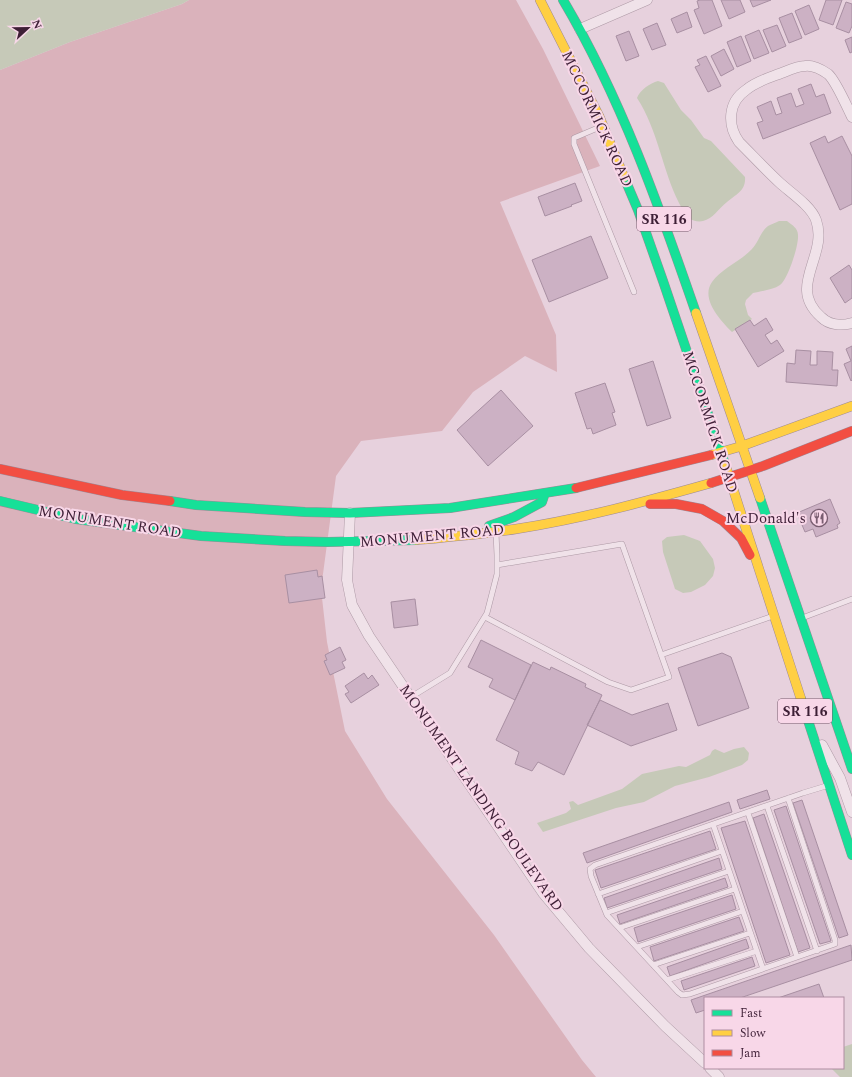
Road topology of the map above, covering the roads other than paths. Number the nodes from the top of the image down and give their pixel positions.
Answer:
1 (563, 0) edge
2 (647, 0) edge
3 (542, 3) edge
4 (580, 29) junction
5 (598, 94) dead end
6 (606, 104) dead end
7 (618, 108) junction
8 (852, 117) edge
9 (603, 126) junction
10 (666, 226) junction
11 (634, 292) dead end
12 (852, 323) edge
13 (852, 406) edge
14 (852, 431) edge
15 (742, 446) junction
16 (720, 452) junction
17 (0, 470) edge
18 (751, 471) junction
19 (728, 478) junction
20 (545, 493) junction
21 (0, 501) edge
22 (630, 504) junction
23 (350, 513) junction
24 (496, 532) junction
25 (453, 537) junction
26 (349, 543) junction
27 (497, 565) junction
28 (757, 567) junction
29 (852, 599) edge
30 (774, 616) junction
31 (485, 617) junction
32 (800, 618) junction
33 (661, 656) junction
34 (411, 697) junction
35 (809, 723) junction
36 (852, 769) edge
37 (829, 785) junction
38 (788, 798) junction
39 (767, 806) junction
40 (748, 812) junction
41 (852, 812) edge
42 (713, 824) junction
43 (722, 851) junction
44 (852, 855) edge
45 (729, 870) junction
46 (735, 889) junction
47 (598, 894) junction
48 (743, 911) junction
49 (606, 913) junction
50 (619, 928) junction
51 (750, 933) junction
52 (637, 947) junction
53 (756, 950) junction
54 (817, 950) junction
55 (796, 957) junction
56 (653, 965) junction
57 (763, 969) junction
58 (667, 980) junction
59 (704, 1062) edge
60 (711, 1069) edge
61 (719, 1077) edge

1 - 4 main road, MCCORMICK ROAD / SR 116
2 - 4 street
3 - 5 main road
3 - 9 main road, MCCORMICK ROAD / SR 116
4 - 7 main road, MCCORMICK ROAD / SR 116
6 - 7 main road
7 - 10 main road, MCCORMICK ROAD / SR 116
8 - 12 street
9 - 10 main road
9 - 11 lane
9 - 16 main road, MCCORMICK ROAD / SR 116
10 - 15 main road, MCCORMICK ROAD / SR 116
13 - 15 main road, MONUMENT ROAD
14 - 18 main road, MONUMENT ROAD
15 - 16 main road, MONUMENT ROAD
15 - 18 main road, MCCORMICK ROAD / SR 116
16 - 19 main road, MCCORMICK ROAD / SR 116
16 - 20 main road, MONUMENT ROAD
17 - 23 main road, MONUMENT ROAD
18 - 19 main road, MONUMENT ROAD
18 - 32 main road, MCCORMICK ROAD / SR 116
19 - 22 main road, MONUMENT ROAD
19 - 28 main road, MCCORMICK ROAD / SR 116
20 - 23 main road, MONUMENT ROAD
20 - 25 main road
21 - 26 main road, MONUMENT ROAD
22 - 24 main road, MONUMENT ROAD
22 - 28 main road
23 - 26 street, MONUMENT LANDING BOULEVARD
24 - 25 main road, MONUMENT ROAD
24 - 27 lane
25 - 26 main road, MONUMENT ROAD
26 - 34 street, MONUMENT LANDING BOULEVARD
27 - 31 lane
27 - 33 lane
28 - 30 main road, MCCORMICK ROAD / SR 116
29 - 32 lane
30 - 33 lane
30 - 35 main road, MCCORMICK ROAD / SR 116
31 - 33 lane
31 - 34 lane
32 - 36 main road, MCCORMICK ROAD / SR 116
34 - 59 street, MONUMENT LANDING BOULEVARD
35 - 37 main road, MCCORMICK ROAD / SR 116
35 - 41 street
37 - 38 lane
37 - 44 main road, MCCORMICK ROAD / SR 116
38 - 39 lane
38 - 54 lane
39 - 40 lane
39 - 54 lane
40 - 42 lane
40 - 55 lane
42 - 43 lane
42 - 47 lane
43 - 45 lane
43 - 47 lane
45 - 46 lane
45 - 49 lane
46 - 48 lane
46 - 50 lane
47 - 49 lane
48 - 51 lane
48 - 52 lane
49 - 50 lane
50 - 52 lane
51 - 53 lane
51 - 56 lane
52 - 56 lane
53 - 57 lane
53 - 58 lane
54 - 55 lane
55 - 57 lane
56 - 58 lane
57 - 58 lane
60 - 61 street

